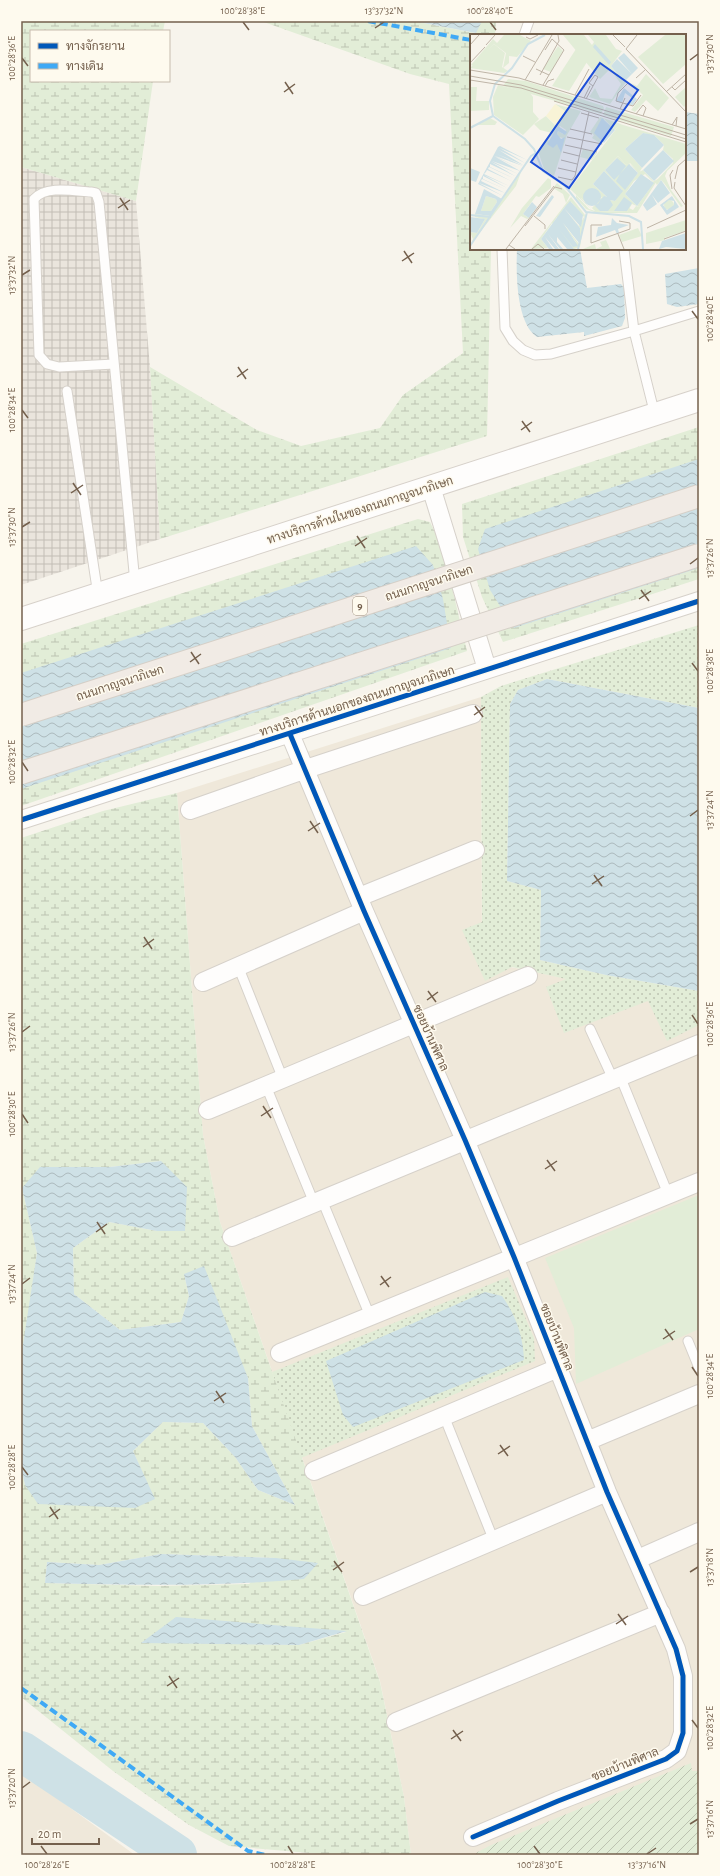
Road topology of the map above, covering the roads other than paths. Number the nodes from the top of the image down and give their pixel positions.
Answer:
1 (529, 21) edge
2 (524, 34) edge
3 (502, 250) edge
4 (624, 250) edge
5 (699, 311) edge
6 (634, 331) junction
7 (114, 364) junction
8 (66, 391) dead end
9 (699, 400) edge
10 (655, 415) junction
11 (431, 487) junction
12 (699, 496) edge
13 (699, 555) edge
14 (135, 583) junction
15 (98, 595) junction
16 (699, 601) edge
17 (21, 619) edge
18 (487, 669) junction
19 (473, 714) dead end
20 (21, 715) edge
21 (290, 734) junction
22 (306, 768) junction
23 (21, 774) edge
24 (190, 810) dead end
25 (21, 820) edge
26 (475, 850) dead end
27 (362, 904) junction
28 (238, 966) junction
29 (528, 976) dead end
30 (203, 982) dead end
31 (414, 1024) junction
32 (590, 1029) dead end
33 (699, 1044) edge
34 (616, 1078) junction
35 (283, 1079) junction
36 (266, 1086) junction
37 (208, 1110) dead end
38 (465, 1140) junction
39 (699, 1182) edge
40 (668, 1194) junction
41 (318, 1201) junction
42 (232, 1237) dead end
43 (514, 1257) junction
44 (370, 1316) junction
45 (688, 1341) dead end
46 (280, 1353) dead end
47 (558, 1368) junction
48 (699, 1368) edge
49 (699, 1394) edge
50 (444, 1416) junction
51 (587, 1442) junction
52 (314, 1471) dead end
53 (607, 1492) junction
54 (699, 1532) edge
55 (494, 1540) junction
56 (638, 1559) junction
57 (363, 1596) dead end
58 (661, 1613) junction
59 (396, 1722) dead end
60 (473, 1837) dead end

1 - 2 lane
3 - 6 lane
4 - 6 lane
5 - 6 lane
6 - 10 lane
7 - 7 lane
7 - 14 lane
8 - 15 lane
9 - 10 main road, ทางบริการด้านในของถนนกาญจนาภิเษก
10 - 11 main road, ทางบริการด้านในของถนนกาญจนาภิเษก
11 - 14 main road, ทางบริการด้านในของถนนกาญจนาภิเษก
11 - 18 street
12 - 20 highway, ถนนกาญจนาภิเษก / 9, bridge
13 - 23 highway, bridge
14 - 15 main road, ทางบริการด้านในของถนนกาญจนาภิเษก
15 - 17 main road, ทางบริการด้านในของถนนกาญจนาภิเษก
16 - 18 street, ทางบริการด้านนอกของถนนกาญจนาภิเษก
18 - 21 street, ทางบริการด้านนอกของถนนกาญจนาภิเษก
19 - 22 street
21 - 22 street, ซอยบ้านพิศาล
21 - 25 street, ทางบริการด้านนอกของถนนกาญจนาภิเษก
22 - 24 street
22 - 27 street, ซอยบ้านพิศาล
26 - 27 street
27 - 28 street
27 - 31 street, ซอยบ้านพิศาล
28 - 30 street
28 - 35 lane
29 - 31 street
31 - 35 street
31 - 38 street, ซอยบ้านพิศาล
32 - 34 lane
33 - 34 street
34 - 38 street
34 - 40 lane
35 - 36 street
36 - 37 street
36 - 41 lane
38 - 41 street
38 - 43 street, ซอยบ้านพิศาล
39 - 40 street
40 - 43 street
41 - 42 street
41 - 44 lane
43 - 44 street
43 - 47 street, ซอยบ้านพิศาล
44 - 46 street
45 - 48 lane
47 - 50 street
47 - 51 street, ซอยบ้านพิศาล
49 - 51 street
50 - 52 street
50 - 55 lane
51 - 53 street, ซอยบ้านพิศาล
53 - 55 street
53 - 56 street, ซอยบ้านพิศาล
54 - 56 street
55 - 57 street
56 - 58 street, ซอยบ้านพิศาล
58 - 59 street
58 - 60 street, ซอยบ้านพิศาล

